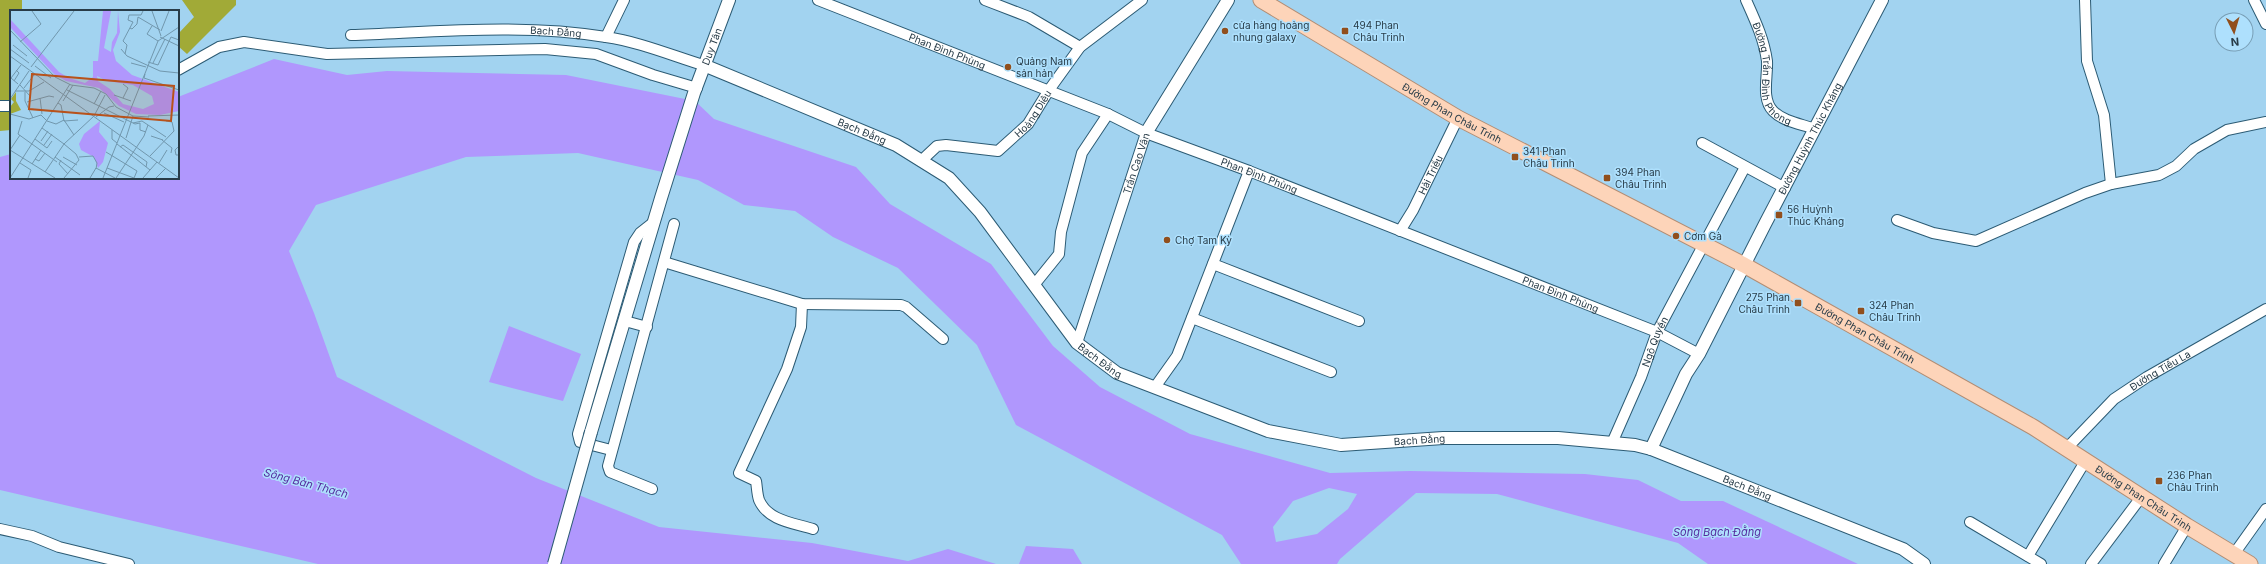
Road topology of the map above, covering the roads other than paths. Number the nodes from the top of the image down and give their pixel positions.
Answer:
1 (624, 0) edge
2 (729, 0) edge
3 (818, 0) edge
4 (985, 0) edge
5 (1142, 0) edge
6 (1228, 0) edge
7 (1261, 0) edge
8 (1746, 0) edge
9 (1882, 0) edge
10 (2085, 0) edge
11 (2254, 0) edge
12 (2266, 24) edge
13 (351, 35) dead end
14 (606, 37) junction
15 (1080, 47) junction
16 (706, 66) junction
17 (179, 69) edge
18 (695, 90) junction
19 (1049, 90) junction
20 (1108, 114) junction
21 (1458, 118) junction
22 (2266, 122) edge
23 (1815, 129) junction
24 (1146, 133) junction
25 (1702, 143) dead end
26 (921, 161) junction
27 (1745, 167) junction
28 (1249, 171) junction
29 (2111, 184) junction
30 (1785, 188) junction
31 (1897, 220) dead end
32 (654, 222) junction
33 (674, 224) dead end
34 (1400, 231) junction
35 (1703, 244) junction
36 (664, 262) junction
37 (1213, 264) junction
38 (1744, 265) junction
39 (1034, 285) junction
40 (802, 304) junction
41 (2266, 309) edge
42 (1192, 318) junction
43 (625, 321) junction
44 (1359, 321) dead end
45 (647, 327) junction
46 (1657, 332) junction
47 (942, 338) dead end
48 (1077, 343) junction
49 (1699, 354) junction
50 (1331, 372) dead end
51 (1155, 387) junction
52 (1612, 443) junction
53 (2067, 448) junction
54 (1651, 449) junction
55 (611, 450) junction
56 (2086, 460) junction
57 (652, 489) dead end
58 (2142, 496) junction
59 (2266, 509) edge
60 (1970, 522) dead end
61 (2187, 526) junction
62 (0, 529) edge
63 (812, 529) dead end
64 (2234, 554) junction
65 (2028, 556) junction
66 (129, 564) edge
67 (554, 564) edge
68 (1924, 564) edge
69 (2041, 564) edge
70 (2091, 564) edge
71 (2164, 564) edge
72 (2250, 564) edge

1 - 14 street
2 - 16 street, Duy Tân
3 - 19 street, Phan Đình Phùng
4 - 15 street
5 - 15 street, Hoàng Diệu
6 - 24 street, Trần Cao Vân
7 - 21 main road, Đường Phan Châu Trinh
8 - 23 street, Đường Trần Đình Phong
9 - 23 street, Đường Huỳnh Thúc Kháng
10 - 29 street
11 - 12 street
13 - 14 street, Bạch Đằng
14 - 16 street, Bạch Đằng
15 - 19 street, Hoàng Diệu
16 - 18 street, Duy Tân
16 - 26 street, Bạch Đằng
17 - 18 street
18 - 32 street, Duy Tân
19 - 20 street, Phan Đình Phùng
19 - 26 street, Hoàng Diệu
20 - 24 street, Phan Đình Phùng
20 - 39 street
21 - 34 street, Hải Triều
21 - 35 main road, Đường Phan Châu Trinh
22 - 29 street
23 - 30 street, Đường Huỳnh Thúc Kháng
24 - 28 street, Phan Đình Phùng
24 - 48 street, Trần Cao Vân
25 - 27 street
26 - 39 street, Bạch Đằng
27 - 30 street
27 - 35 street, Ngô Quyền
28 - 34 street, Phan Đình Phùng
28 - 37 street
29 - 31 street
30 - 38 street, Đường Huỳnh Thúc Kháng
32 - 43 street, Duy Tân
32 - 55 street
33 - 36 street
34 - 46 street, Phan Đình Phùng
35 - 38 main road, Đường Phan Châu Trinh
35 - 46 street, Ngô Quyền
36 - 40 street
36 - 45 street
37 - 42 street
37 - 44 street
38 - 49 street, Đường Huỳnh Thúc Kháng
38 - 53 main road, Đường Phan Châu Trinh
39 - 48 street, Bạch Đằng
40 - 47 street
40 - 63 street
41 - 53 street, Đường Tiểu La
42 - 50 street
42 - 51 street
43 - 45 street
43 - 67 street, Duy Tân, bridge
45 - 55 street
46 - 49 street, Phan Đình Phùng
46 - 52 street, Ngô Quyền
48 - 51 street, Bạch Đằng
49 - 54 street, Đường Huỳnh Thúc Kháng
51 - 52 street, Bạch Đằng
52 - 54 street, Bạch Đằng
53 - 56 main road, Đường Phan Châu Trinh
54 - 68 street, Bạch Đằng
55 - 57 street
56 - 58 main road, Đường Phan Châu Trinh
56 - 65 street
58 - 61 main road, Đường Phan Châu Trinh
58 - 70 street
59 - 64 street
60 - 65 street
61 - 64 main road, Đường Phan Châu Trinh
61 - 71 street
62 - 66 street
64 - 72 main road, Đường Phan Châu Trinh
65 - 69 street

